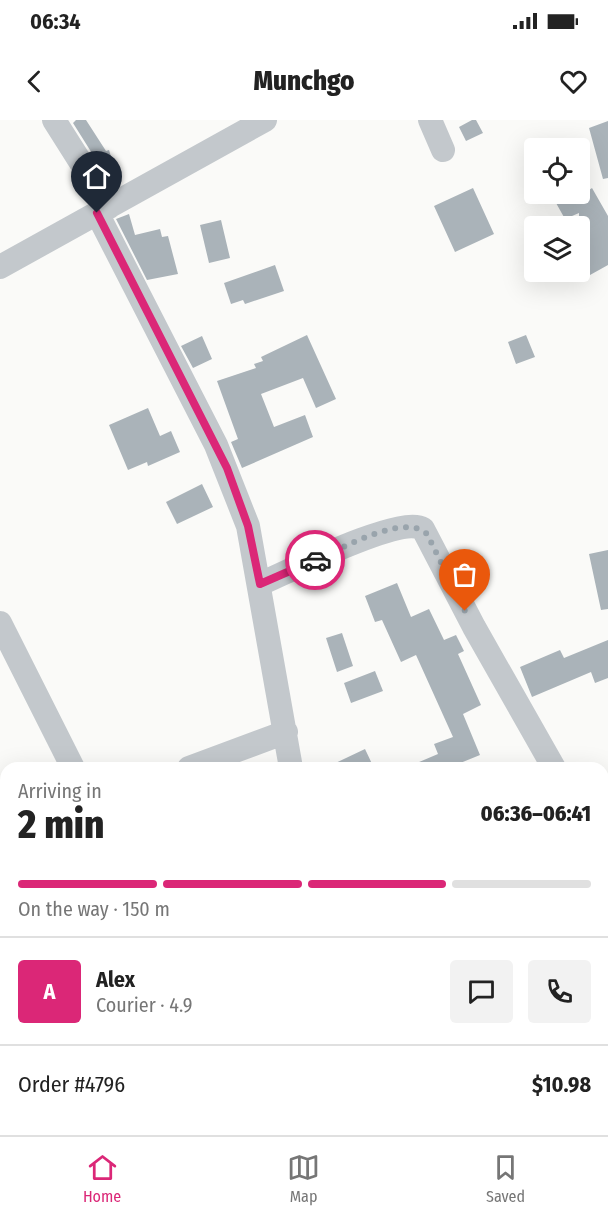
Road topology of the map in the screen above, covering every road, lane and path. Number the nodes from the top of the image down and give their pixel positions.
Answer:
1 (54, 120) edge
2 (265, 120) edge
3 (430, 120) edge
4 (443, 150) dead end
5 (103, 210) junction
6 (0, 267) edge
7 (260, 584) junction
8 (0, 623) edge
9 (286, 732) junction
10 (70, 762) edge
11 (205, 762) edge
12 (290, 762) edge
13 (551, 762) edge

1 - 5 street
2 - 5 street
3 - 4 street
5 - 6 street
5 - 7 street
7 - 9 street
7 - 13 street
8 - 10 street
9 - 11 street
9 - 12 street

